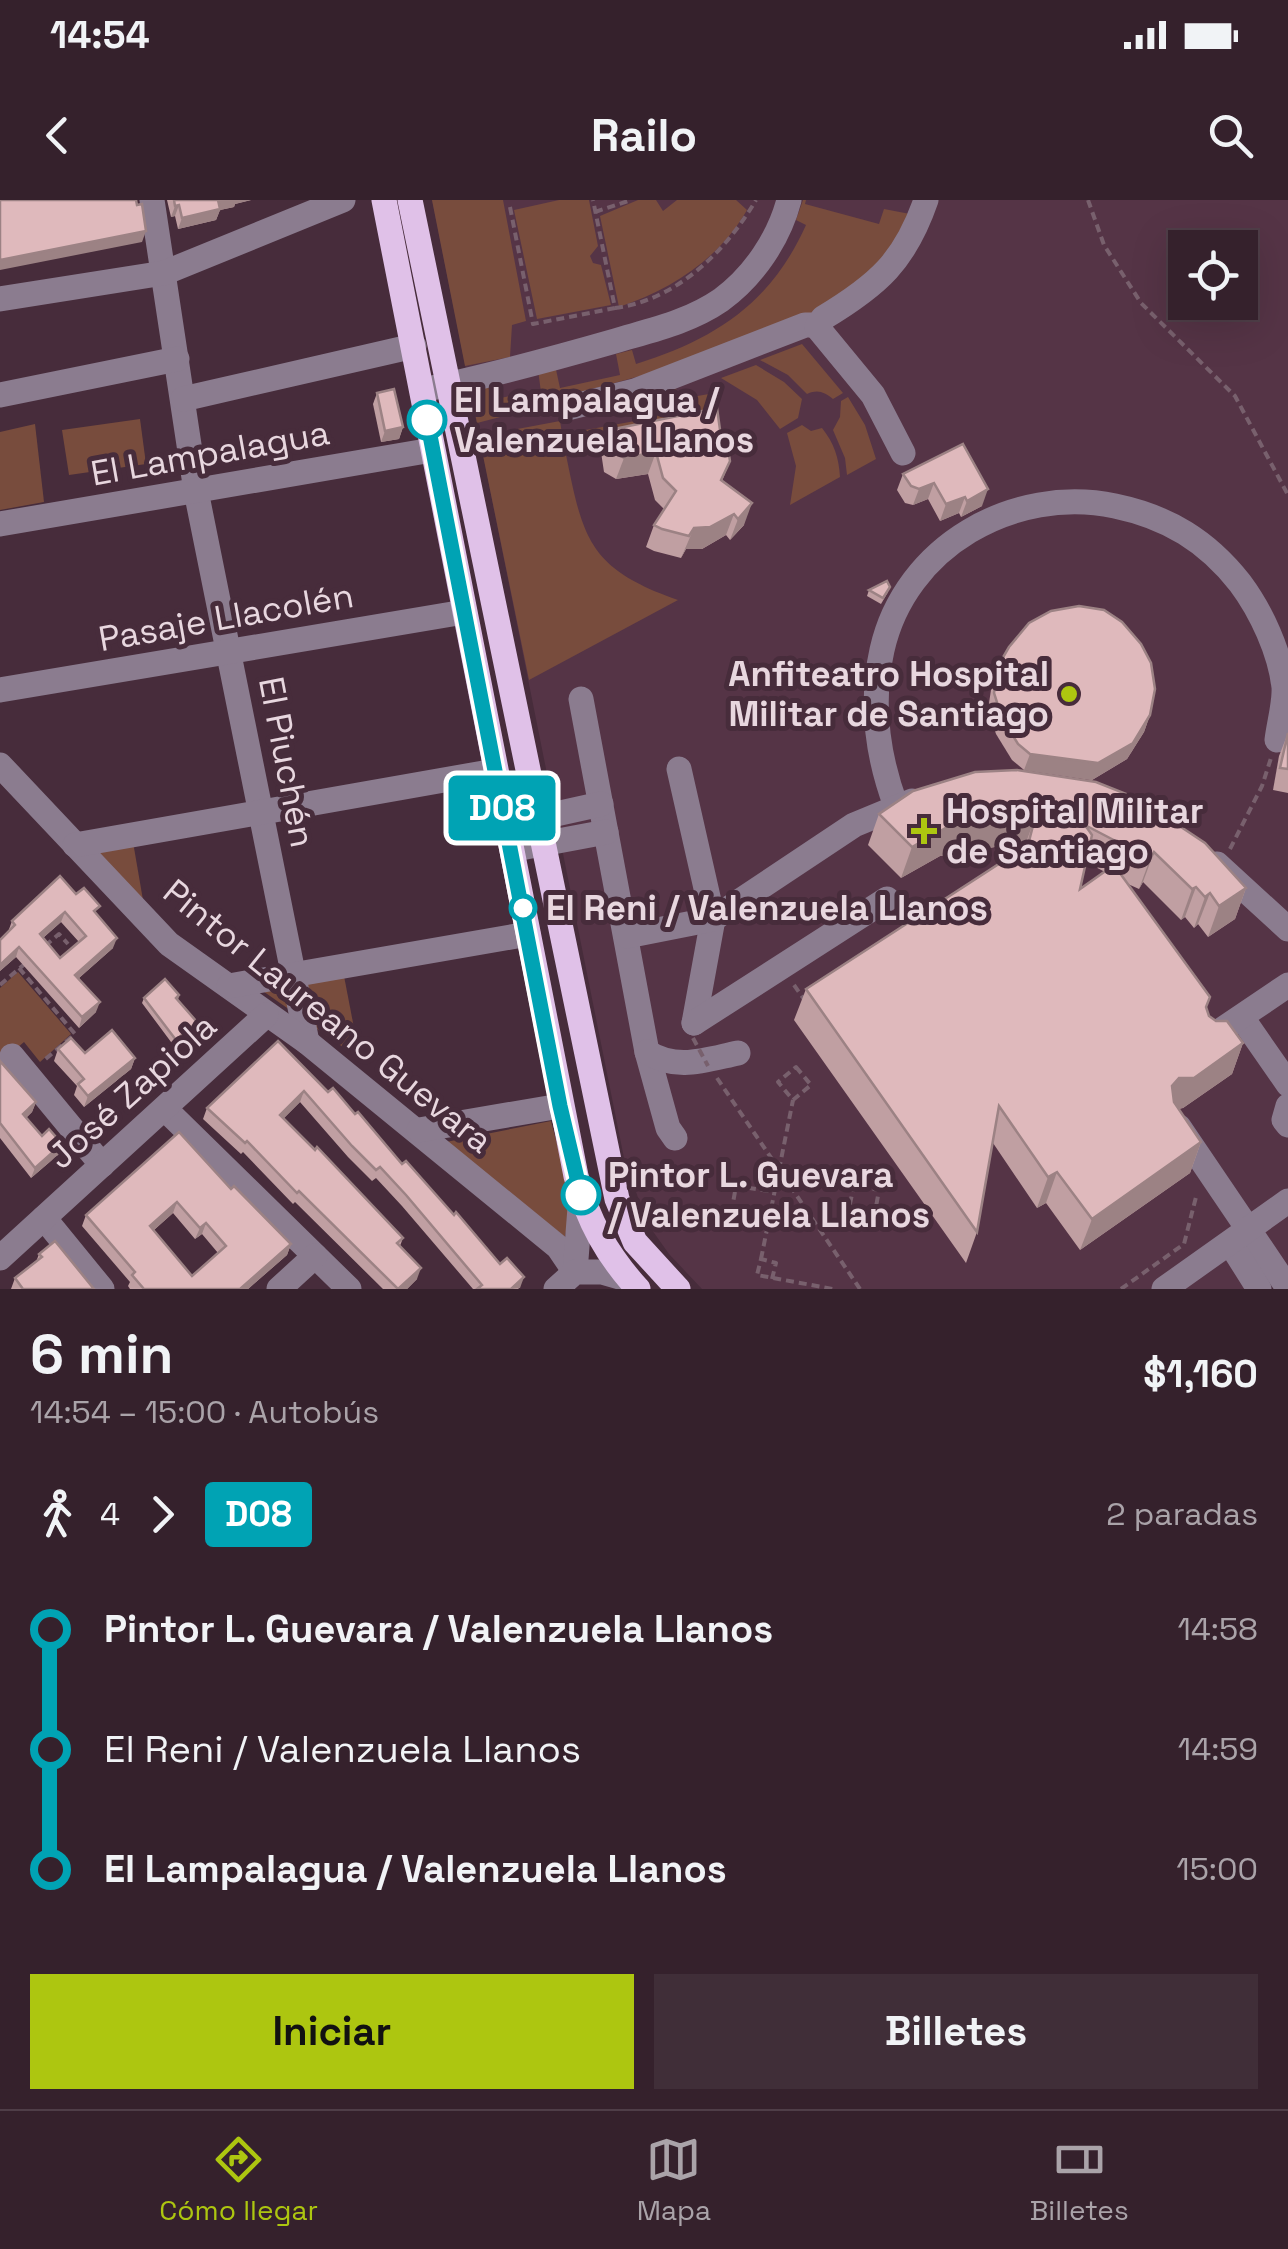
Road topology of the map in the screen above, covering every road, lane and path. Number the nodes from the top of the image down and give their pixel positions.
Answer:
1 (152, 200) edge
2 (343, 200) edge
3 (384, 200) edge
4 (410, 200) edge
5 (592, 200) edge
6 (630, 200) edge
7 (756, 200) edge
8 (789, 200) edge
9 (926, 200) edge
10 (1088, 200) edge
11 (510, 207) dead end
12 (595, 212) junction
13 (164, 273) junction
14 (0, 299) edge
15 (615, 308) junction
16 (817, 325) junction
17 (414, 346) junction
18 (177, 359) junction
19 (434, 388) junction
20 (0, 395) edge
21 (183, 400) junction
22 (568, 408) dead end
23 (432, 450) junction
24 (902, 453) dead end
25 (196, 491) junction
26 (1288, 496) edge
27 (0, 524) edge
28 (464, 612) junction
29 (229, 652) junction
30 (0, 690) edge
31 (581, 699) dead end
32 (1277, 740) joint
33 (0, 765) edge
34 (679, 769) dead end
35 (495, 771) junction
36 (942, 792) edge
37 (601, 804) junction
38 (896, 806) junction
39 (261, 812) junction
40 (539, 820) junction
41 (507, 830) junction
42 (606, 832) junction
43 (74, 845) junction
44 (546, 846) junction
45 (1195, 850) edge
46 (1221, 867) junction
47 (887, 900) dead end
48 (713, 919) junction
49 (1288, 929) edge
50 (528, 934) junction
51 (627, 936) junction
52 (68, 944) dead end
53 (19, 968) junction
54 (782, 968) junction
55 (294, 974) junction
56 (0, 985) edge
57 (229, 986) junction
58 (1286, 986) edge
59 (808, 1005) edge
60 (266, 1015) junction
61 (1247, 1025) dead end
62 (1211, 1037) edge
63 (693, 1038) dead end
64 (307, 1042) junction
65 (646, 1052) junction
66 (738, 1053) dead end
67 (20, 1066) joint
68 (1288, 1084) edge
69 (793, 1100) junction
70 (560, 1106) junction
71 (1288, 1106) edge
72 (165, 1109) junction
73 (1176, 1123) edge
74 (1288, 1125) edge
75 (419, 1130) junction
76 (675, 1138) dead end
77 (102, 1166) junction
78 (779, 1170) junction
79 (775, 1192) junction
80 (1198, 1192) dead end
81 (581, 1195) junction
82 (1288, 1202) edge
83 (848, 1213) junction
84 (44, 1218) junction
85 (769, 1220) junction
86 (1238, 1228) junction
87 (821, 1232) junction
88 (315, 1256) junction
89 (0, 1258) edge
90 (761, 1259) junction
91 (772, 1279) junction
92 (565, 1280) edge
93 (634, 1284) edge
94 (812, 1287) edge
95 (1288, 1288) edge
96 (102, 1289) edge
97 (279, 1289) edge
98 (349, 1289) edge
99 (678, 1289) edge
100 (833, 1289) edge
101 (860, 1289) edge
102 (1121, 1289) edge
103 (1164, 1289) edge
104 (1259, 1289) edge

1 - 13 street, El Piuchén
2 - 13 street
3 - 17 main road
4 - 19 main road
5 - 12 path
6 - 12 path
7 - 15 path
8 - 19 street
9 - 16 street
10 - 26 path
11 - 15 path
12 - 15 path
13 - 14 street
13 - 18 street, El Piuchén
16 - 22 street
16 - 24 street
17 - 19 main road
17 - 21 street
18 - 20 street
18 - 21 street, El Piuchén
19 - 23 main road
19 - 40 main road
21 - 25 street, El Piuchén
23 - 25 street, El Lampalagua
23 - 28 main road
25 - 27 street, El Lampalagua
25 - 29 street, El Piuchén
28 - 29 street, Pasaje Llacolén
28 - 35 main road
29 - 30 street, Pasaje Llacolén
29 - 39 street, El Piuchén
31 - 37 street
32 - 38 street
32 - 46 path
33 - 43 street, Pintor Laureano Guevara
34 - 48 street
35 - 39 street
35 - 41 main road
36 - 38 street
37 - 40 street
37 - 42 street
38 - 48 street
39 - 43 street
39 - 55 street, El Piuchén
40 - 41 street
40 - 44 main road
41 - 44 street
41 - 50 main road
42 - 44 street
42 - 51 street
43 - 57 street, Pintor Laureano Guevara
44 - 99 main road
45 - 46 street
46 - 49 street
47 - 54 street
48 - 51 street
48 - 54 street
50 - 55 street
50 - 70 main road
51 - 65 street
52 - 53 path
53 - 56 path
53 - 67 path
54 - 59 path
55 - 57 street
55 - 64 street, El Piuchén
57 - 60 street, Pintor Laureano Guevara
58 - 62 street
60 - 64 street, Pintor Laureano Guevara
60 - 72 street, José Zapiola
61 - 68 street
63 - 78 path, bridge
64 - 75 street, Pintor Laureano Guevara
65 - 66 street
65 - 76 street
67 - 77 street
69 - 69 path
69 - 78 path
70 - 75 street
70 - 81 main road
71 - 74 street
72 - 77 street, José Zapiola
72 - 88 street
73 - 86 street
75 - 92 street, Pintor Laureano Guevara
77 - 84 street, José Zapiola
78 - 79 path
78 - 87 path
79 - 85 path
79 - 85 path
80 - 102 path
81 - 92 street
81 - 93 main road
82 - 86 street
83 - 83 path
83 - 87 path
84 - 89 street, José Zapiola
84 - 96 street
85 - 90 path
86 - 95 street
86 - 103 street
86 - 104 street
87 - 101 path
88 - 97 street
88 - 98 street
90 - 91 path
90 - 91 path
91 - 94 path
92 - 93 street
94 - 100 path

